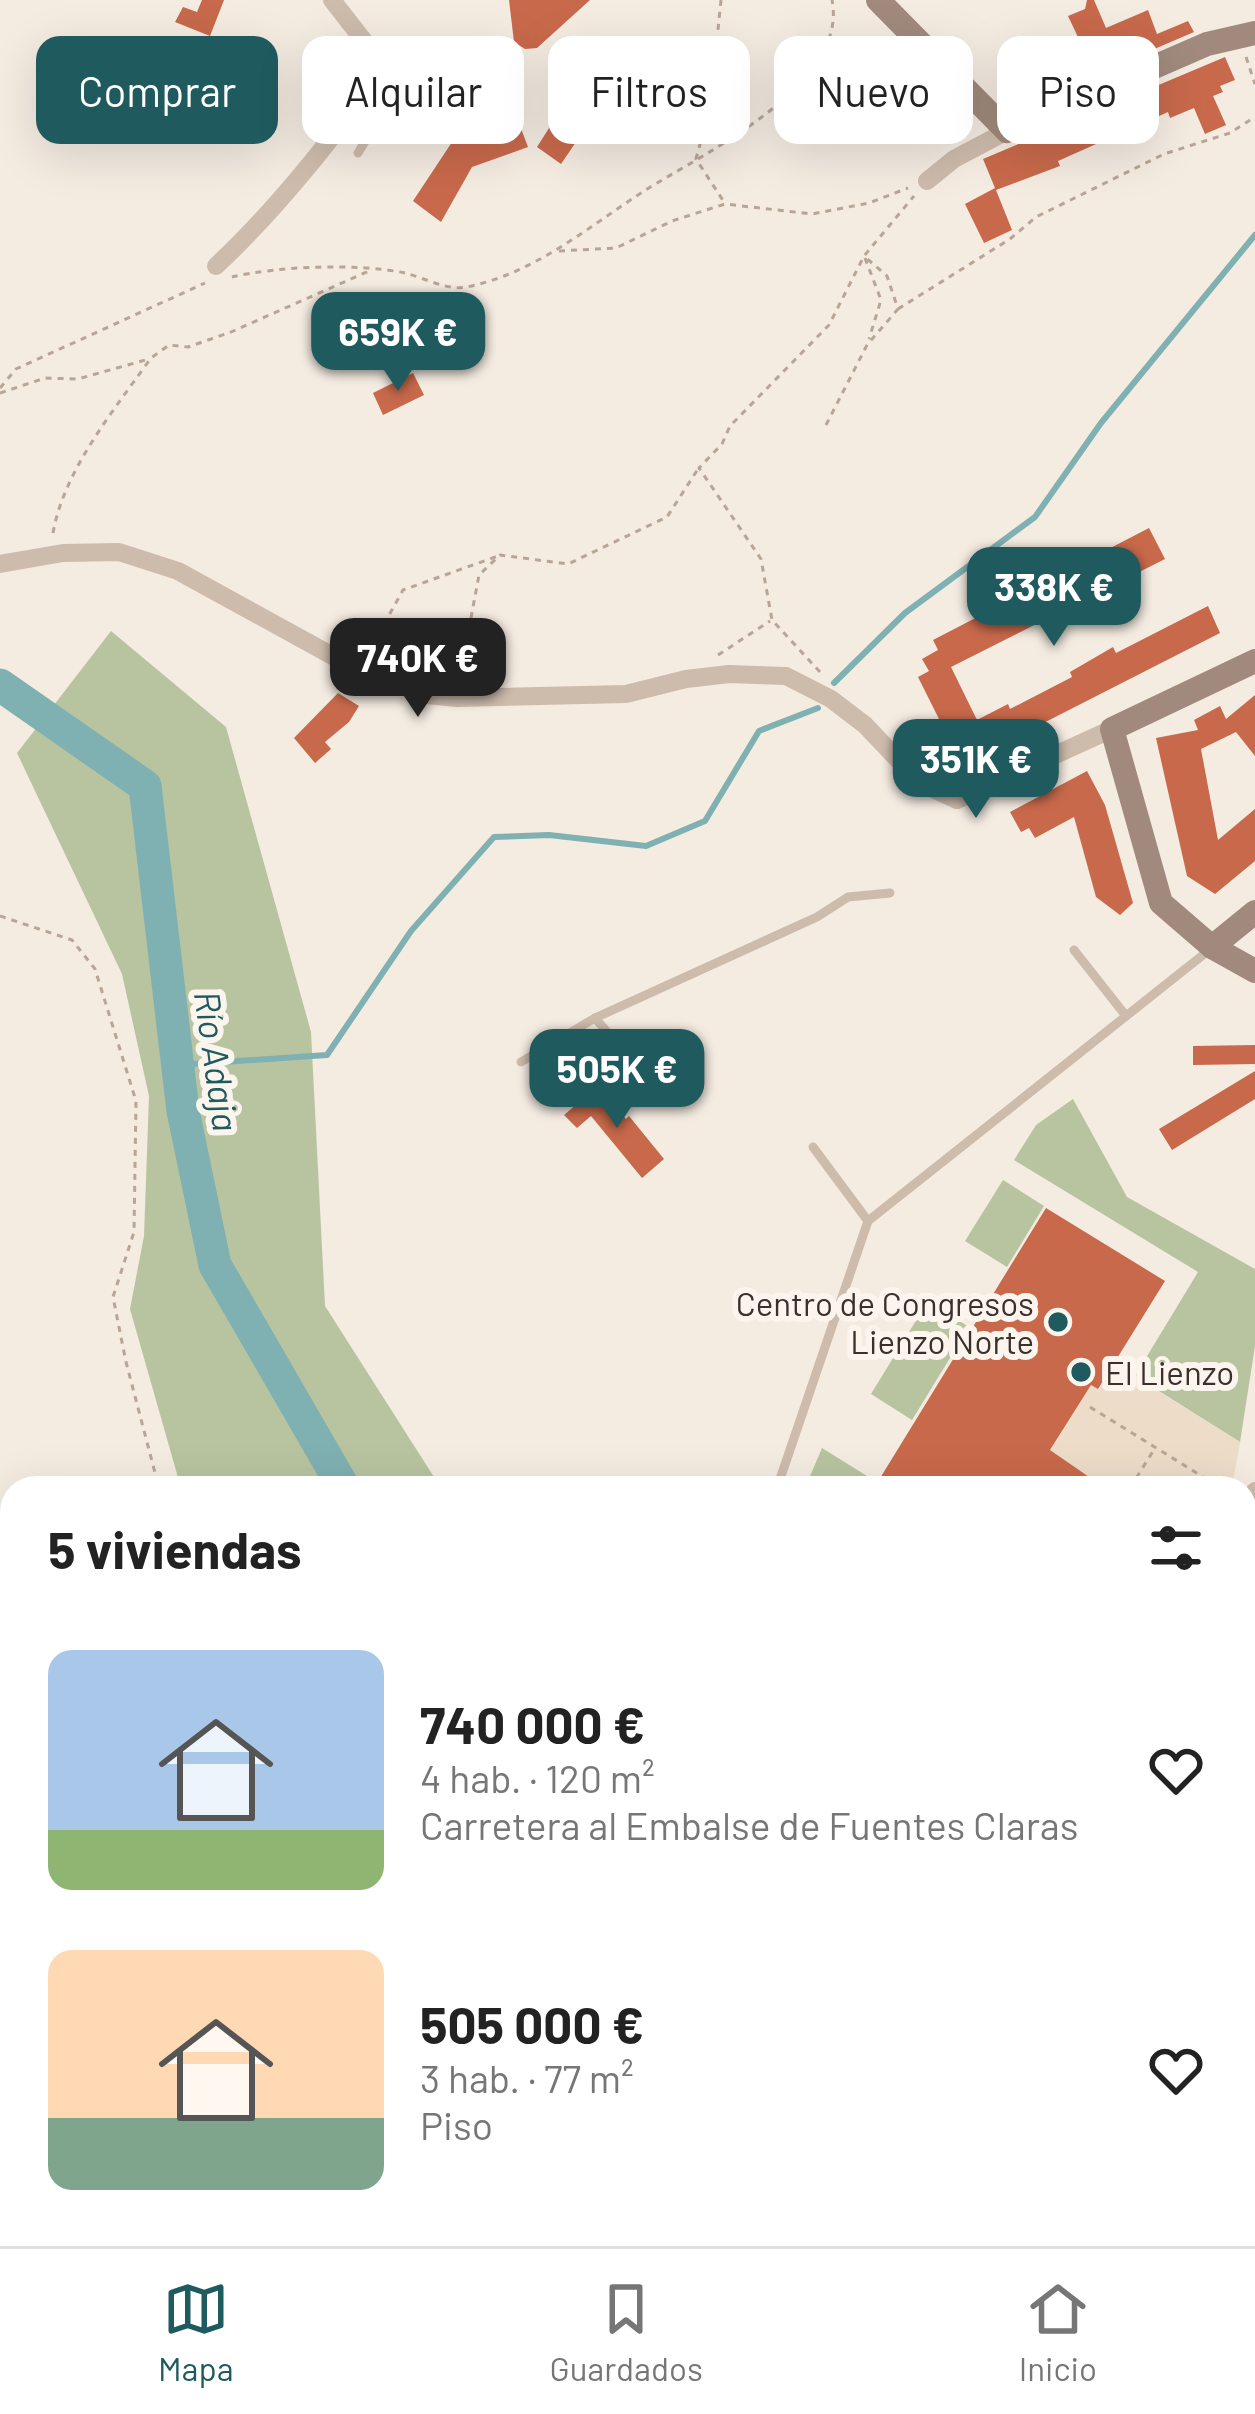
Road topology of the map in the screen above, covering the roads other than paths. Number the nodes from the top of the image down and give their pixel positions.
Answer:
1 (332, 0) edge
2 (878, 0) edge
3 (1248, 35) edge
4 (360, 36) edge
5 (1159, 65) edge
6 (997, 121) edge
7 (997, 136) edge
8 (326, 144) edge
9 (363, 144) edge
10 (358, 152) dead end
11 (927, 181) road end
12 (216, 266) dead end
13 (0, 564) edge
14 (1255, 661) edge
15 (1112, 729) junction
16 (890, 893) dead end
17 (1255, 912) edge
18 (1212, 947) junction
19 (1074, 950) dead end
20 (1255, 970) edge
21 (1126, 1016) junction
22 (595, 1018) junction
23 (521, 1062) dead end
24 (650, 1080) dead end
25 (813, 1147) dead end
26 (868, 1221) junction
27 (781, 1476) edge

1 - 4 street
2 - 6 street
3 - 5 street
7 - 11 street
8 - 12 street
9 - 10 lane
13 - 15 street
14 - 15 street
15 - 18 street
16 - 22 lane
17 - 18 street
18 - 20 street
18 - 21 lane
19 - 21 lane
21 - 26 lane
22 - 23 lane
22 - 24 lane
25 - 26 lane
26 - 27 lane

